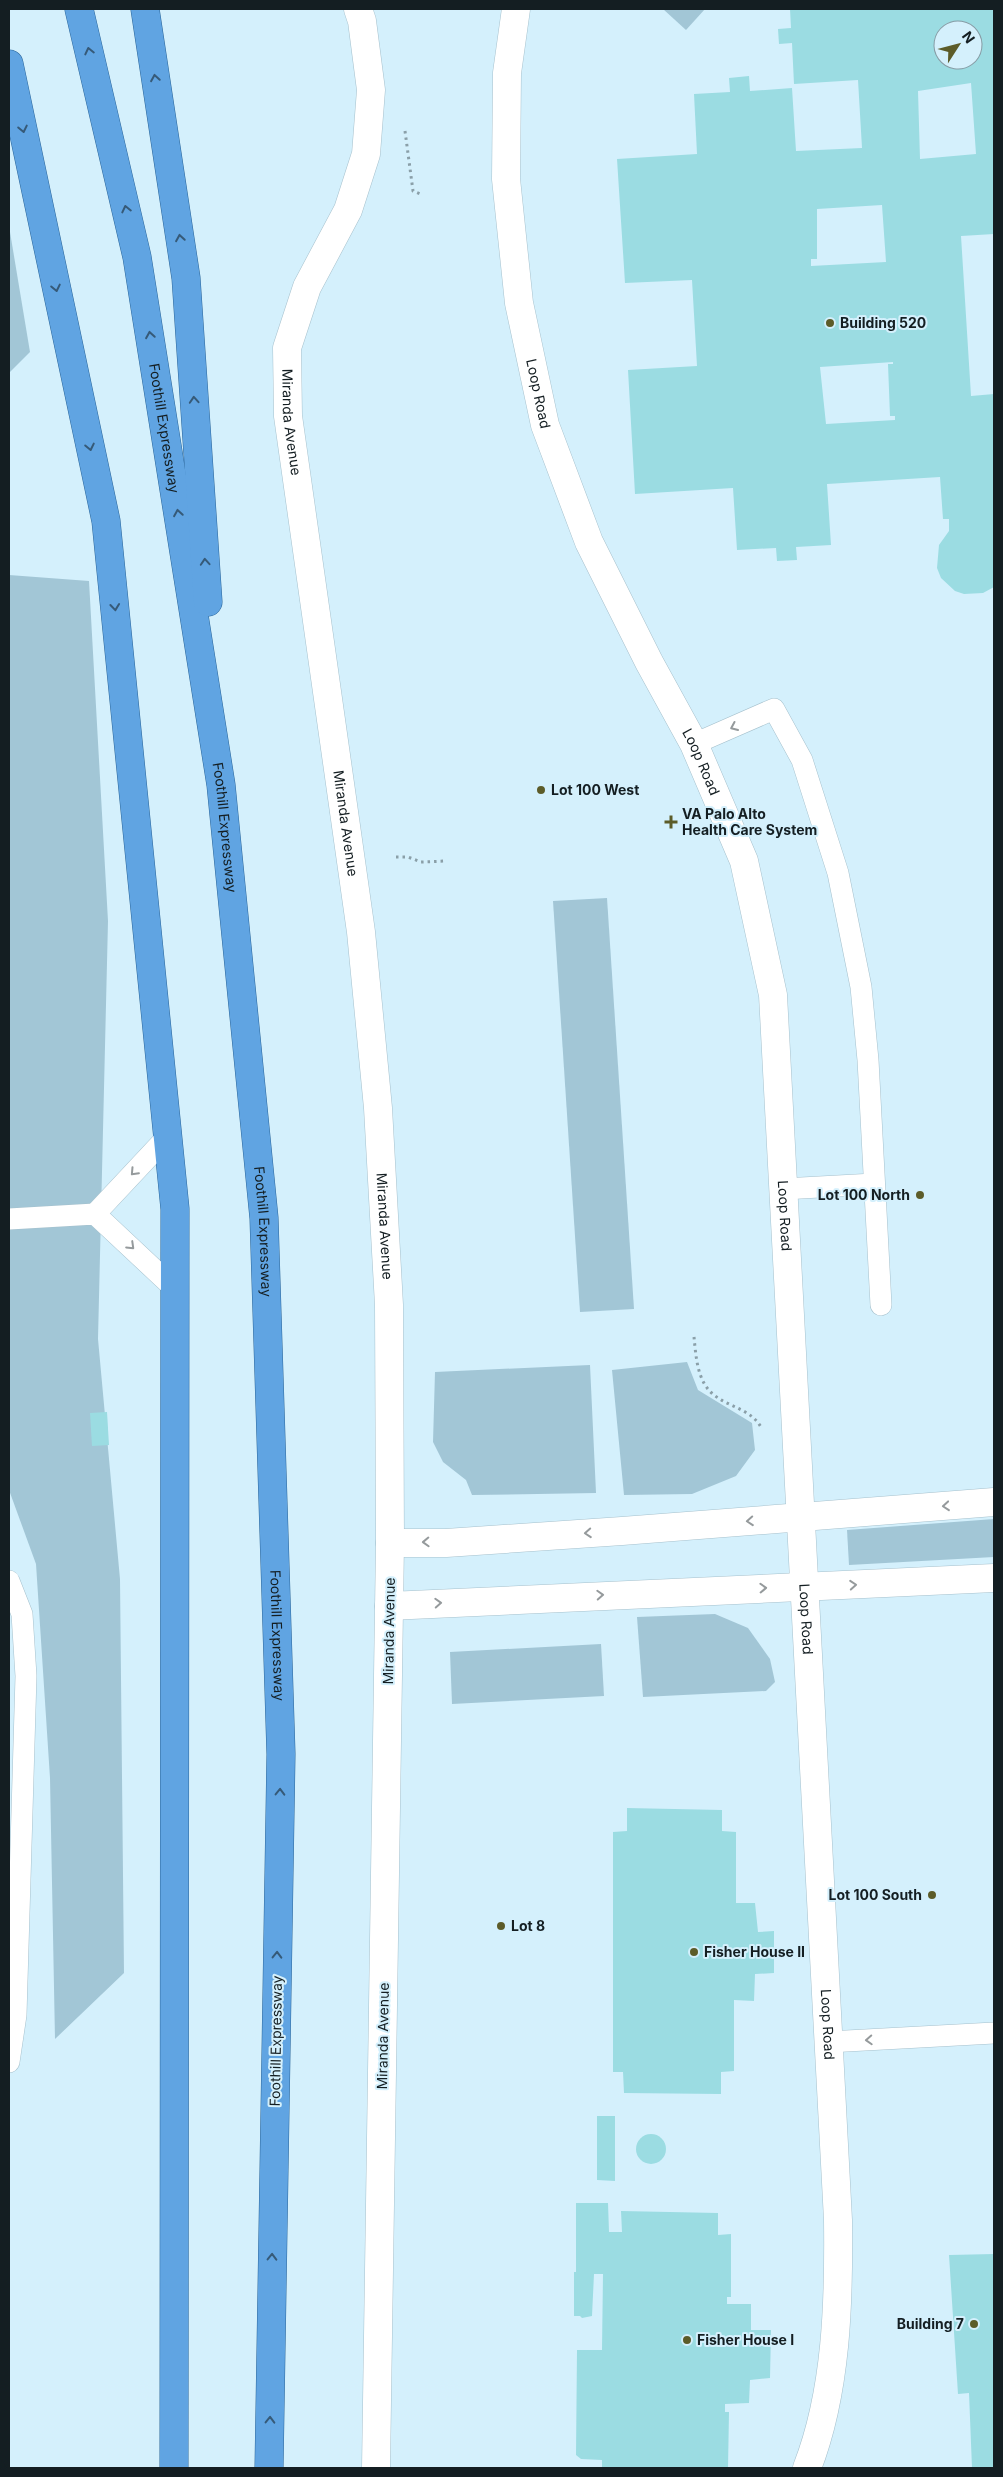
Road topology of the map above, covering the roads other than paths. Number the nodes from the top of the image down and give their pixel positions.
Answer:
1 (79, 9) edge
2 (145, 9) edge
3 (358, 9) edge
4 (516, 9) edge
5 (9, 64) edge
6 (694, 744) junction
7 (221, 786) junction
8 (168, 1136) junction
9 (874, 1184) junction
10 (783, 1189) junction
11 (95, 1214) junction
12 (9, 1220) edge
13 (175, 1289) junction
14 (881, 1305) dead end
15 (994, 1502) edge
16 (799, 1518) junction
17 (390, 1543) junction
18 (994, 1578) edge
19 (9, 1581) edge
20 (804, 1586) junction
21 (389, 1606) junction
22 (994, 2032) edge
23 (828, 2042) junction
24 (9, 2062) edge
25 (174, 2468) edge
26 (269, 2468) edge
27 (376, 2468) edge
28 (808, 2468) edge

7 -> 1 highway, Foothill Expressway
7 -> 2 highway
3 - 17 street, Miranda Avenue
4 - 6 street, Loop Road
5 -> 8 highway
9 -> 6 lane
6 - 10 street, Loop Road
26 -> 7 highway, Foothill Expressway
8 -> 11 lane
8 - 13 highway
9 - 10 lane
9 - 14 lane
10 - 16 street, Loop Road
11 - 12 lane
11 -> 13 lane
13 - 25 highway
15 -> 16 street
16 -> 17 street
16 - 20 street, Loop Road
17 - 21 street, Miranda Avenue
20 -> 18 street
19 - 24 lane
21 -> 20 street
20 - 23 street, Loop Road
21 - 27 street, Miranda Avenue
22 -> 23 lane
23 - 28 street, Loop Road

